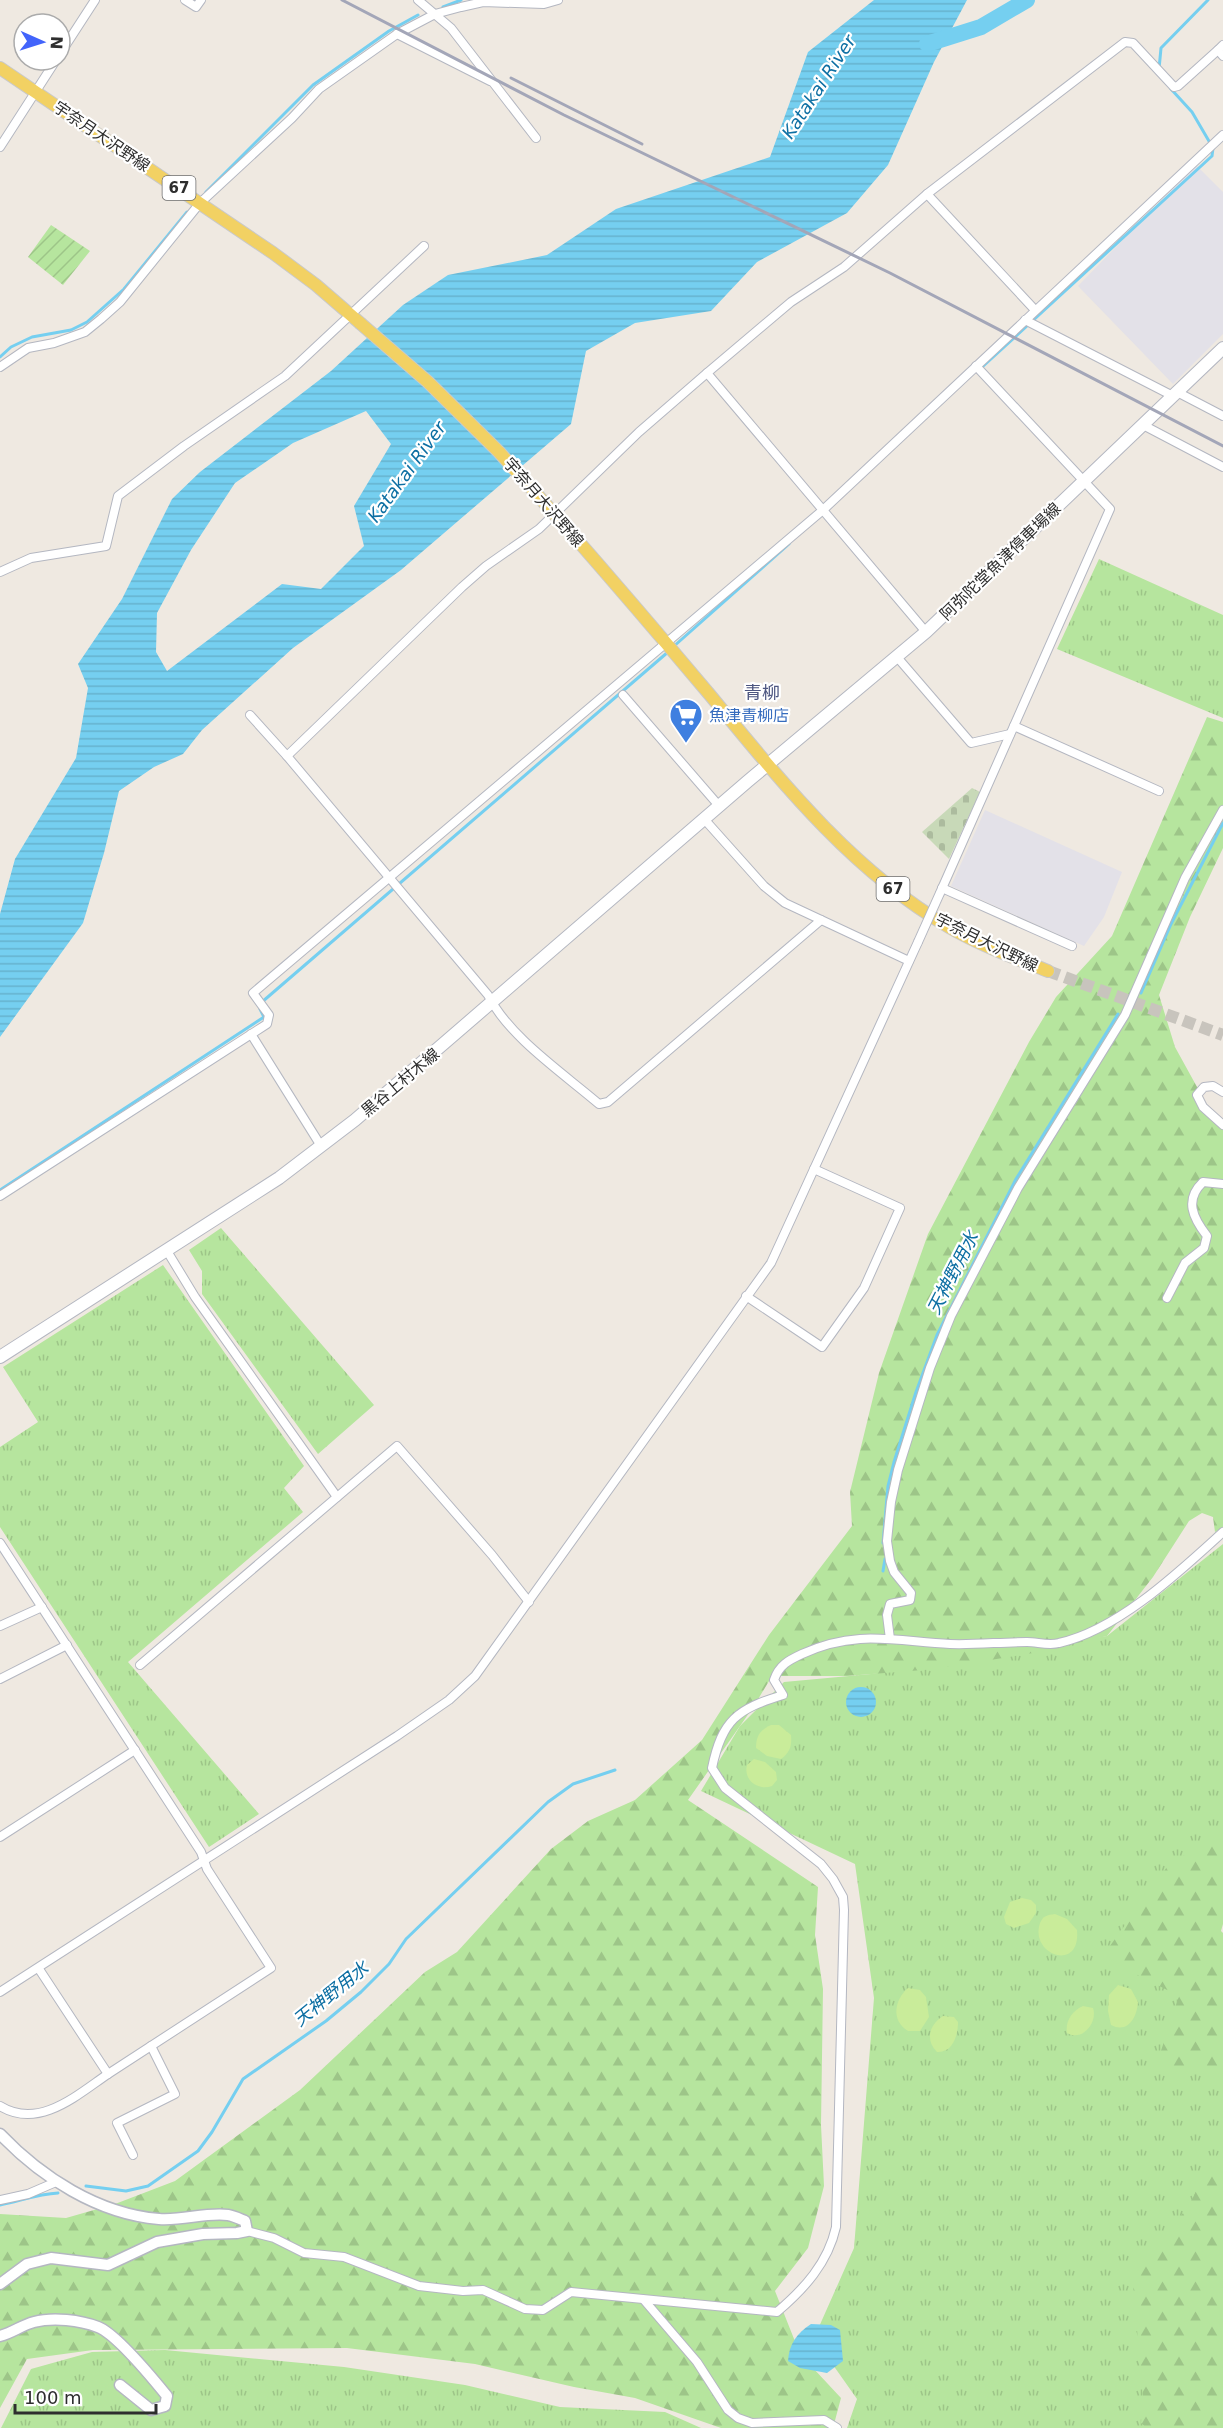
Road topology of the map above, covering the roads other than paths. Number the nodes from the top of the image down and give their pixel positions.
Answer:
1 (95, 0) edge
2 (185, 0) edge
3 (201, 0) edge
4 (418, 0) edge
5 (558, 0) edge
6 (435, 14) junction
7 (397, 34) junction
8 (72, 35) edge
9 (1221, 50) edge
10 (0, 68) edge
11 (48, 72) edge
12 (493, 82) junction
13 (35, 92) junction
14 (1223, 135) edge
15 (536, 138) dead end
16 (0, 147) edge
17 (927, 194) junction
18 (200, 203) junction
19 (424, 246) dead end
20 (1035, 310) junction
21 (356, 319) junction
22 (1025, 320) junction
23 (1223, 348) edge
24 (976, 366) junction
25 (0, 367) edge
26 (707, 374) junction
27 (1175, 394) junction
28 (1223, 416) edge
29 (1143, 426) junction
30 (1223, 467) edge
31 (1085, 481) junction
32 (823, 510) junction
33 (1, 569) edge
34 (926, 632) junction
35 (668, 644) junction
36 (897, 657) junction
37 (623, 695) dead end
38 (250, 715) dead end
39 (1012, 730) junction
40 (287, 756) junction
41 (768, 765) junction
42 (1159, 790) dead end
43 (720, 807) junction
44 (1223, 810) edge
45 (705, 820) junction
46 (389, 879) junction
47 (941, 890) junction
48 (821, 920) junction
49 (1072, 946) dead end
50 (909, 961) junction
51 (1048, 971) tunnel mouth
52 (491, 1003) junction
53 (251, 1034) junction
54 (1223, 1092) edge
55 (1223, 1125) edge
56 (321, 1146) junction
57 (814, 1168) junction
58 (1223, 1184) edge
59 (0, 1196) edge
60 (167, 1251) junction
61 (746, 1296) junction
62 (1167, 1298) dead end
63 (0, 1357) edge
64 (337, 1497) junction
65 (1223, 1532) edge
66 (0, 1543) edge
67 (529, 1602) junction
68 (42, 1607) junction
69 (0, 1626) edge
70 (890, 1639) junction
71 (67, 1645) junction
72 (140, 1665) dead end
73 (0, 1679) edge
74 (135, 1750) junction
75 (0, 1837) edge
76 (204, 1860) junction
77 (39, 1969) junction
78 (0, 1992) edge
79 (151, 2046) junction
80 (108, 2074) junction
81 (0, 2106) edge
82 (0, 2134) edge
83 (133, 2155) dead end
84 (56, 2182) junction
85 (0, 2200) edge
86 (247, 2231) junction
87 (0, 2283) edge
88 (644, 2300) junction
89 (0, 2336) edge
90 (120, 2385) dead end
91 (837, 2428) edge

1 - 8 street
2 - 3 street
4 - 6 street
5 - 6 street
6 - 7 street
6 - 12 street
7 - 12 street
7 - 18 street
9 - 17 street
10 - 13 main road, 宇奈月大沢野線 / 67
11 - 13 street
12 - 15 street
13 - 16 street
13 - 18 main road, 宇奈月大沢野線 / 67
14 - 20 street
17 - 20 street
17 - 26 street
18 - 21 main road, 宇奈月大沢野線 / 67
18 - 25 street
19 - 21 street
20 - 22 street
21 - 33 street
21 - 35 main road, 宇奈月大沢野線 / 67, bridge
22 - 24 street
22 - 27 street
23 - 27 main road, 阿弥陀堂魚津停車場線
24 - 31 street
24 - 32 street
26 - 32 street
26 - 40 street
27 - 28 street
27 - 29 main road, 阿弥陀堂魚津停車場線
29 - 30 street
29 - 31 main road, 阿弥陀堂魚津停車場線
31 - 34 main road, 阿弥陀堂魚津停車場線
31 - 39 street
32 - 34 street
32 - 35 street
34 - 36 main road, 阿弥陀堂魚津停車場線
35 - 41 main road, 宇奈月大沢野線 / 67
35 - 46 street
36 - 39 street
36 - 41 main road, 阿弥陀堂魚津停車場線
37 - 43 street
38 - 40 street
39 - 42 street
39 - 47 street
40 - 46 street
41 - 43 main road, 黒谷上村木線
41 - 51 main road, 宇奈月大沢野線 / 67
43 - 45 main road, 黒谷上村木線
44 - 70 street
45 - 48 street
45 - 52 main road, 黒谷上村木線
46 - 52 street
46 - 53 street
47 - 49 street
47 - 50 street, bridge
48 - 50 street
48 - 52 street
50 - 57 street
52 - 56 main road, 黒谷上村木線
53 - 56 street
53 - 59 street
54 - 55 street
56 - 60 main road, 黒谷上村木線
57 - 61 street
57 - 61 street
58 - 62 street
60 - 63 main road, 黒谷上村木線
60 - 64 street
61 - 67 street
64 - 67 street
64 - 72 street
65 - 70 street
66 - 68 street
67 - 76 street
68 - 69 street
68 - 71 street
70 - 88 street
71 - 73 street
71 - 74 street
74 - 75 street
74 - 76 street
76 - 77 street
76 - 79 street
77 - 78 street
77 - 80 street
79 - 80 street
79 - 83 street
80 - 81 street
82 - 84 street
84 - 85 street
84 - 86 street
86 - 87 street
86 - 88 street
88 - 91 street
89 - 90 street

